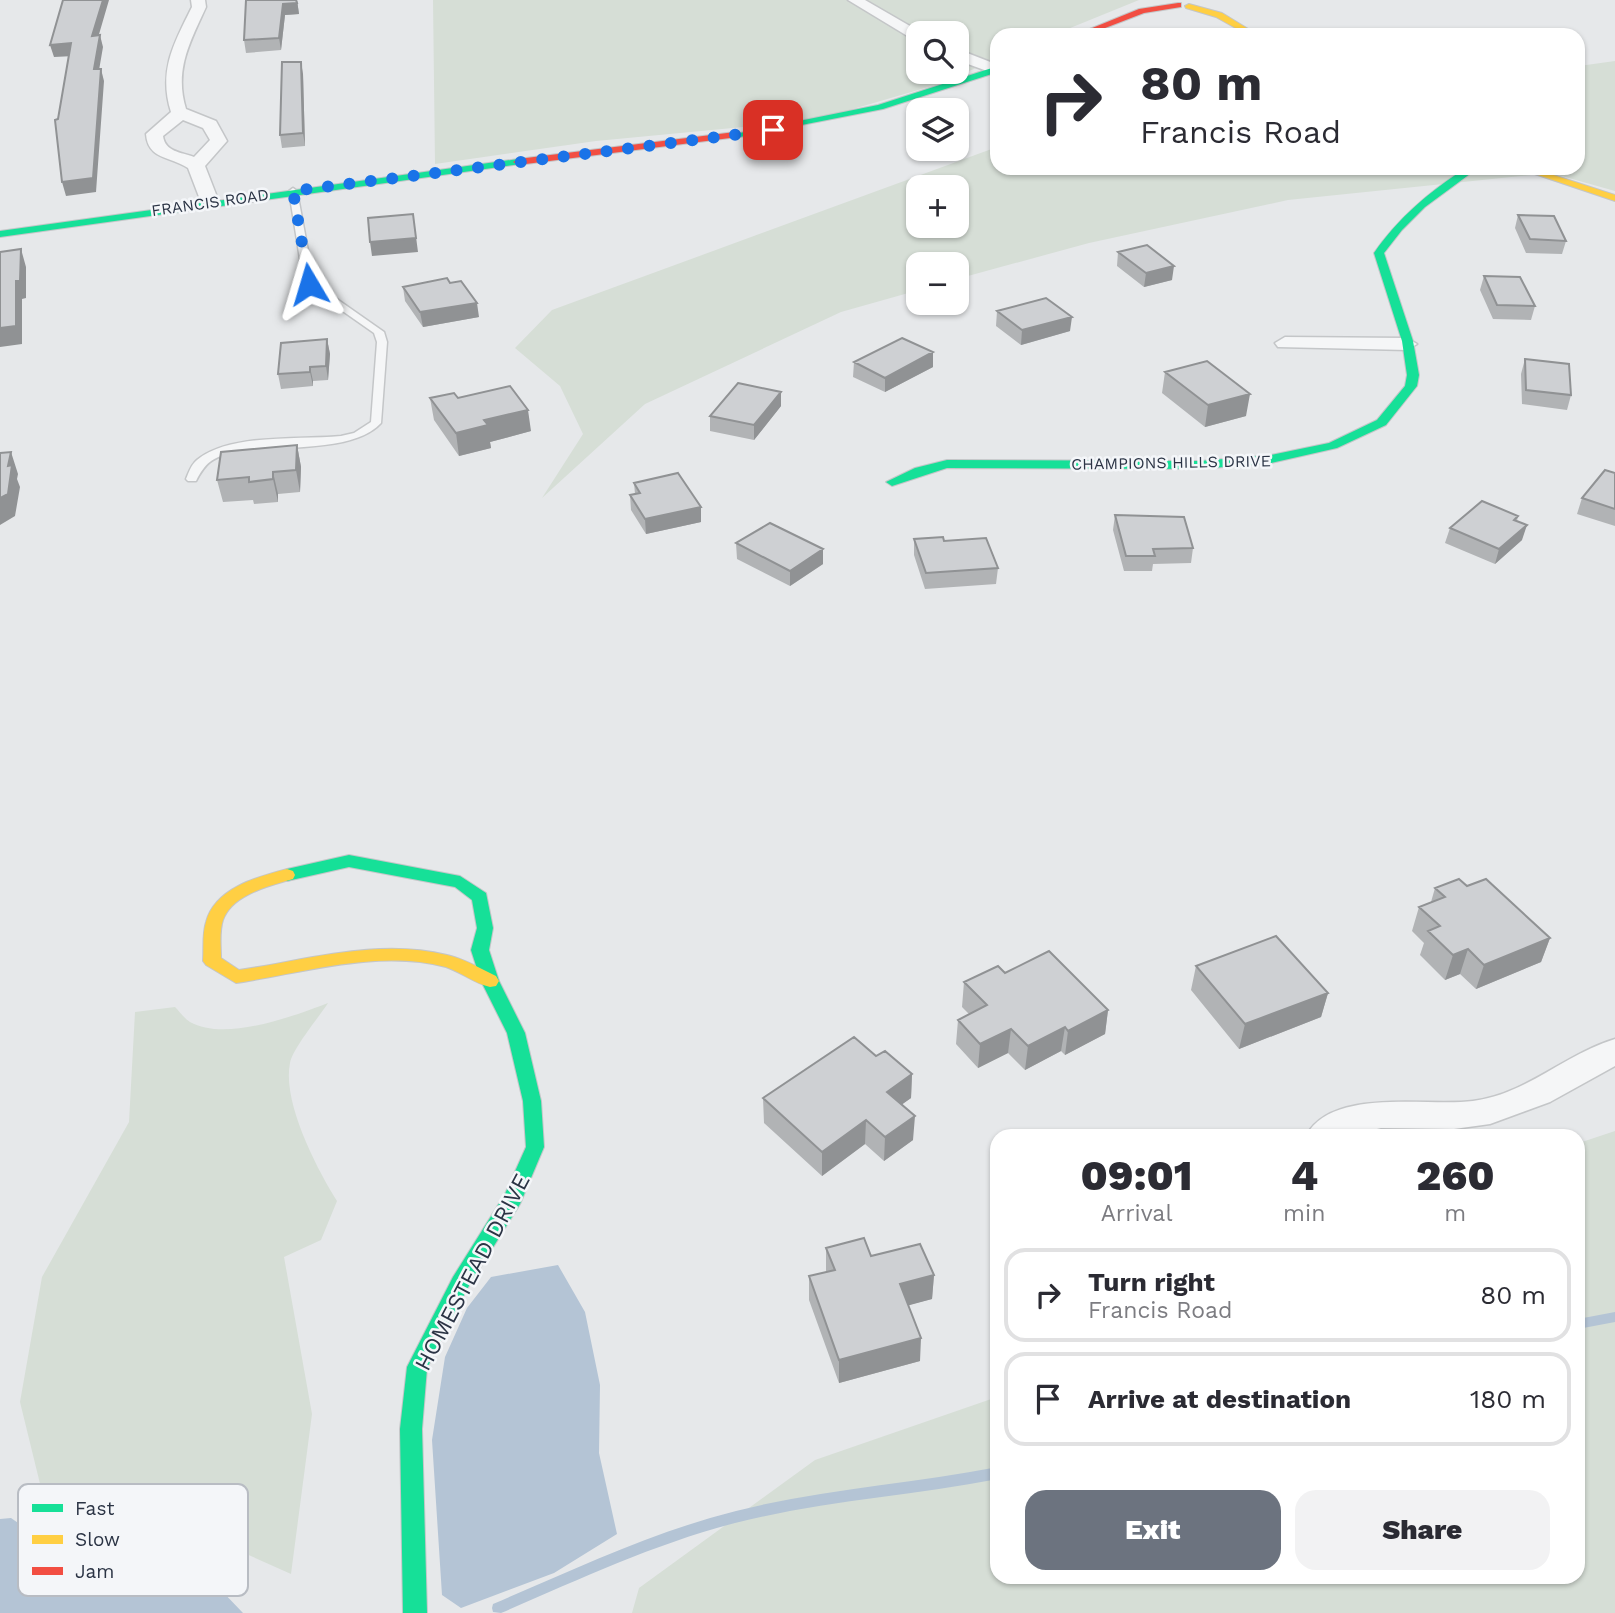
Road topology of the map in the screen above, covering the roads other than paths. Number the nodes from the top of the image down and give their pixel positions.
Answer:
1 (198, 0) edge
2 (855, 0) edge
3 (1150, 0) edge
4 (1226, 0) edge
5 (1177, 4) edge
6 (1252, 14) dead end
7 (1094, 28) edge
8 (1098, 28) edge
9 (1242, 28) edge
10 (1260, 28) edge
11 (1265, 28) edge
12 (906, 30) edge
13 (969, 59) edge
14 (990, 67) edge
15 (990, 72) edge
16 (179, 112) junction
17 (196, 165) junction
18 (1461, 175) edge
19 (1544, 175) edge
20 (293, 191) junction
21 (1615, 198) edge
22 (210, 202) junction
23 (0, 234) edge
24 (1285, 342) dead end
25 (1407, 344) junction
26 (192, 479) dead end
27 (892, 482) dead end
28 (490, 981) junction
29 (1615, 1051) edge
30 (1334, 1129) edge
31 (415, 1607) edge

1 - 16 street
2 - 12 street
3 - 7 street
4 - 5 street
4 - 10 street
5 - 8 street
5 - 9 street
6 - 11 street
13 - 14 street
15 - 20 street, FRANCIS ROAD
16 - 17 street
16 - 17 street
17 - 22 street
18 - 25 street, CHAMPIONS HILLS DRIVE
19 - 21 street
20 - 22 street, FRANCIS ROAD
20 - 26 lane
22 - 23 street, FRANCIS ROAD
24 - 25 street
25 - 27 street, CHAMPIONS HILLS DRIVE
28 - 28 street, HOMESTEAD DRIVE
28 - 31 street, HOMESTEAD DRIVE
29 - 30 street

